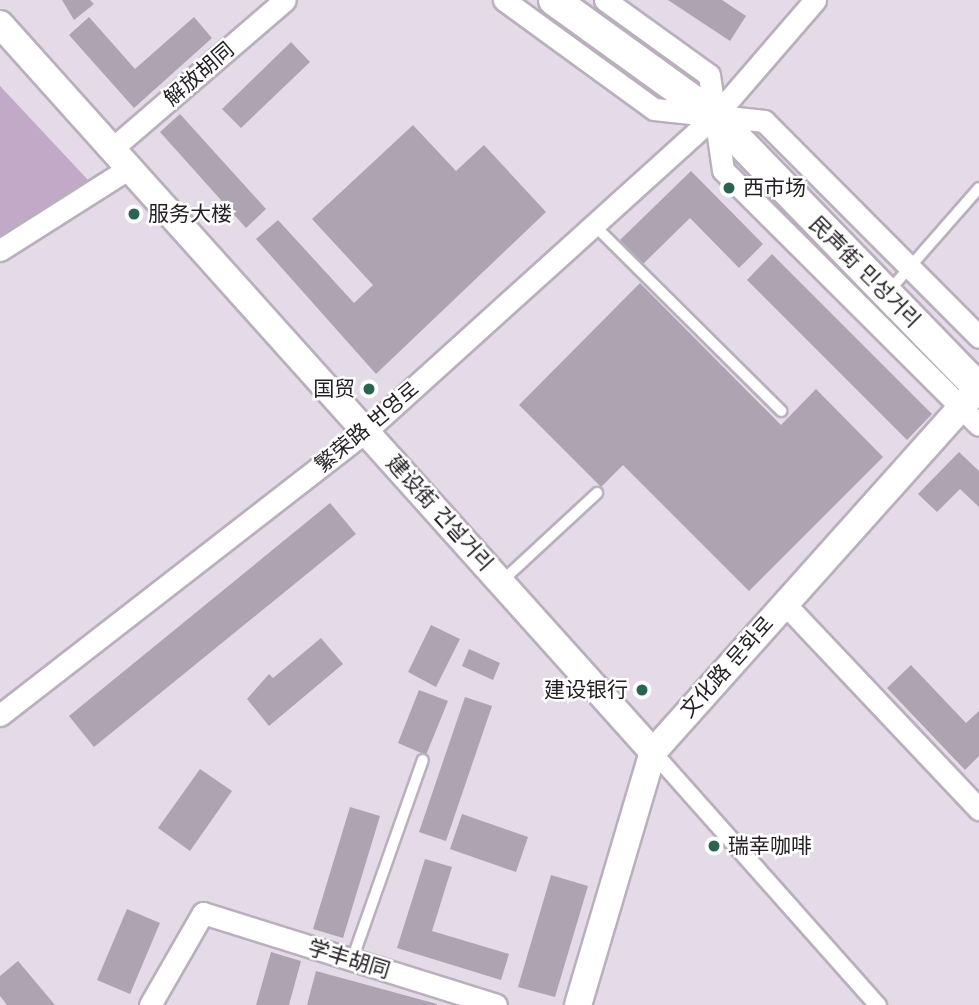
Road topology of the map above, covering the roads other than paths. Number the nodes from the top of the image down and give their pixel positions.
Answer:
1 (285, 0) edge
2 (504, 0) edge
3 (554, 0) edge
4 (605, 0) edge
5 (815, 0) edge
6 (0, 24) edge
7 (715, 116) junction
8 (114, 147) junction
9 (131, 167) junction
10 (979, 188) edge
11 (594, 225) junction
12 (0, 250) edge
13 (909, 268) junction
14 (886, 294) junction
15 (979, 337) edge
16 (976, 395) edge
17 (782, 411) dead end
18 (367, 430) junction
19 (597, 493) dead end
20 (501, 582) junction
21 (784, 603) junction
22 (0, 715) edge
23 (653, 752) junction
24 (422, 760) dead end
25 (979, 809) edge
26 (352, 960) junction
27 (150, 1005) edge
28 (496, 1005) edge
29 (578, 1005) edge
30 (878, 1005) edge

1 - 8 street, 解放胡同
2 - 7 street
3 - 7 main road, 民声街 민성거리
4 - 7 street
5 - 7 street, 繁荣路 번영로
6 - 8 street, 建设街 건설거리
7 - 11 street, 繁荣路 번영로
7 - 13 street
7 - 14 main road, 民声街 민성거리
7 - 16 street
8 - 9 street, 建设街 건설거리
9 - 12 street
9 - 18 street, 建设街 건설거리
10 - 13 lane
11 - 17 lane
11 - 18 street, 繁荣路 번영로
13 - 14 lane
13 - 15 street
14 - 16 main road, 民声街 민성거리
16 - 21 street, 文化路 문화로
18 - 20 street, 建设街 건설거리
18 - 22 street, 繁荣路 번영로
19 - 20 lane
20 - 23 street, 建设街 건설거리
21 - 23 street, 文化路 문화로
21 - 25 street
23 - 29 street, 文化路 문화로
23 - 30 street, 建设街 건설거리
24 - 26 lane
26 - 27 street, 学丰胡同
26 - 28 street, 学丰胡同

